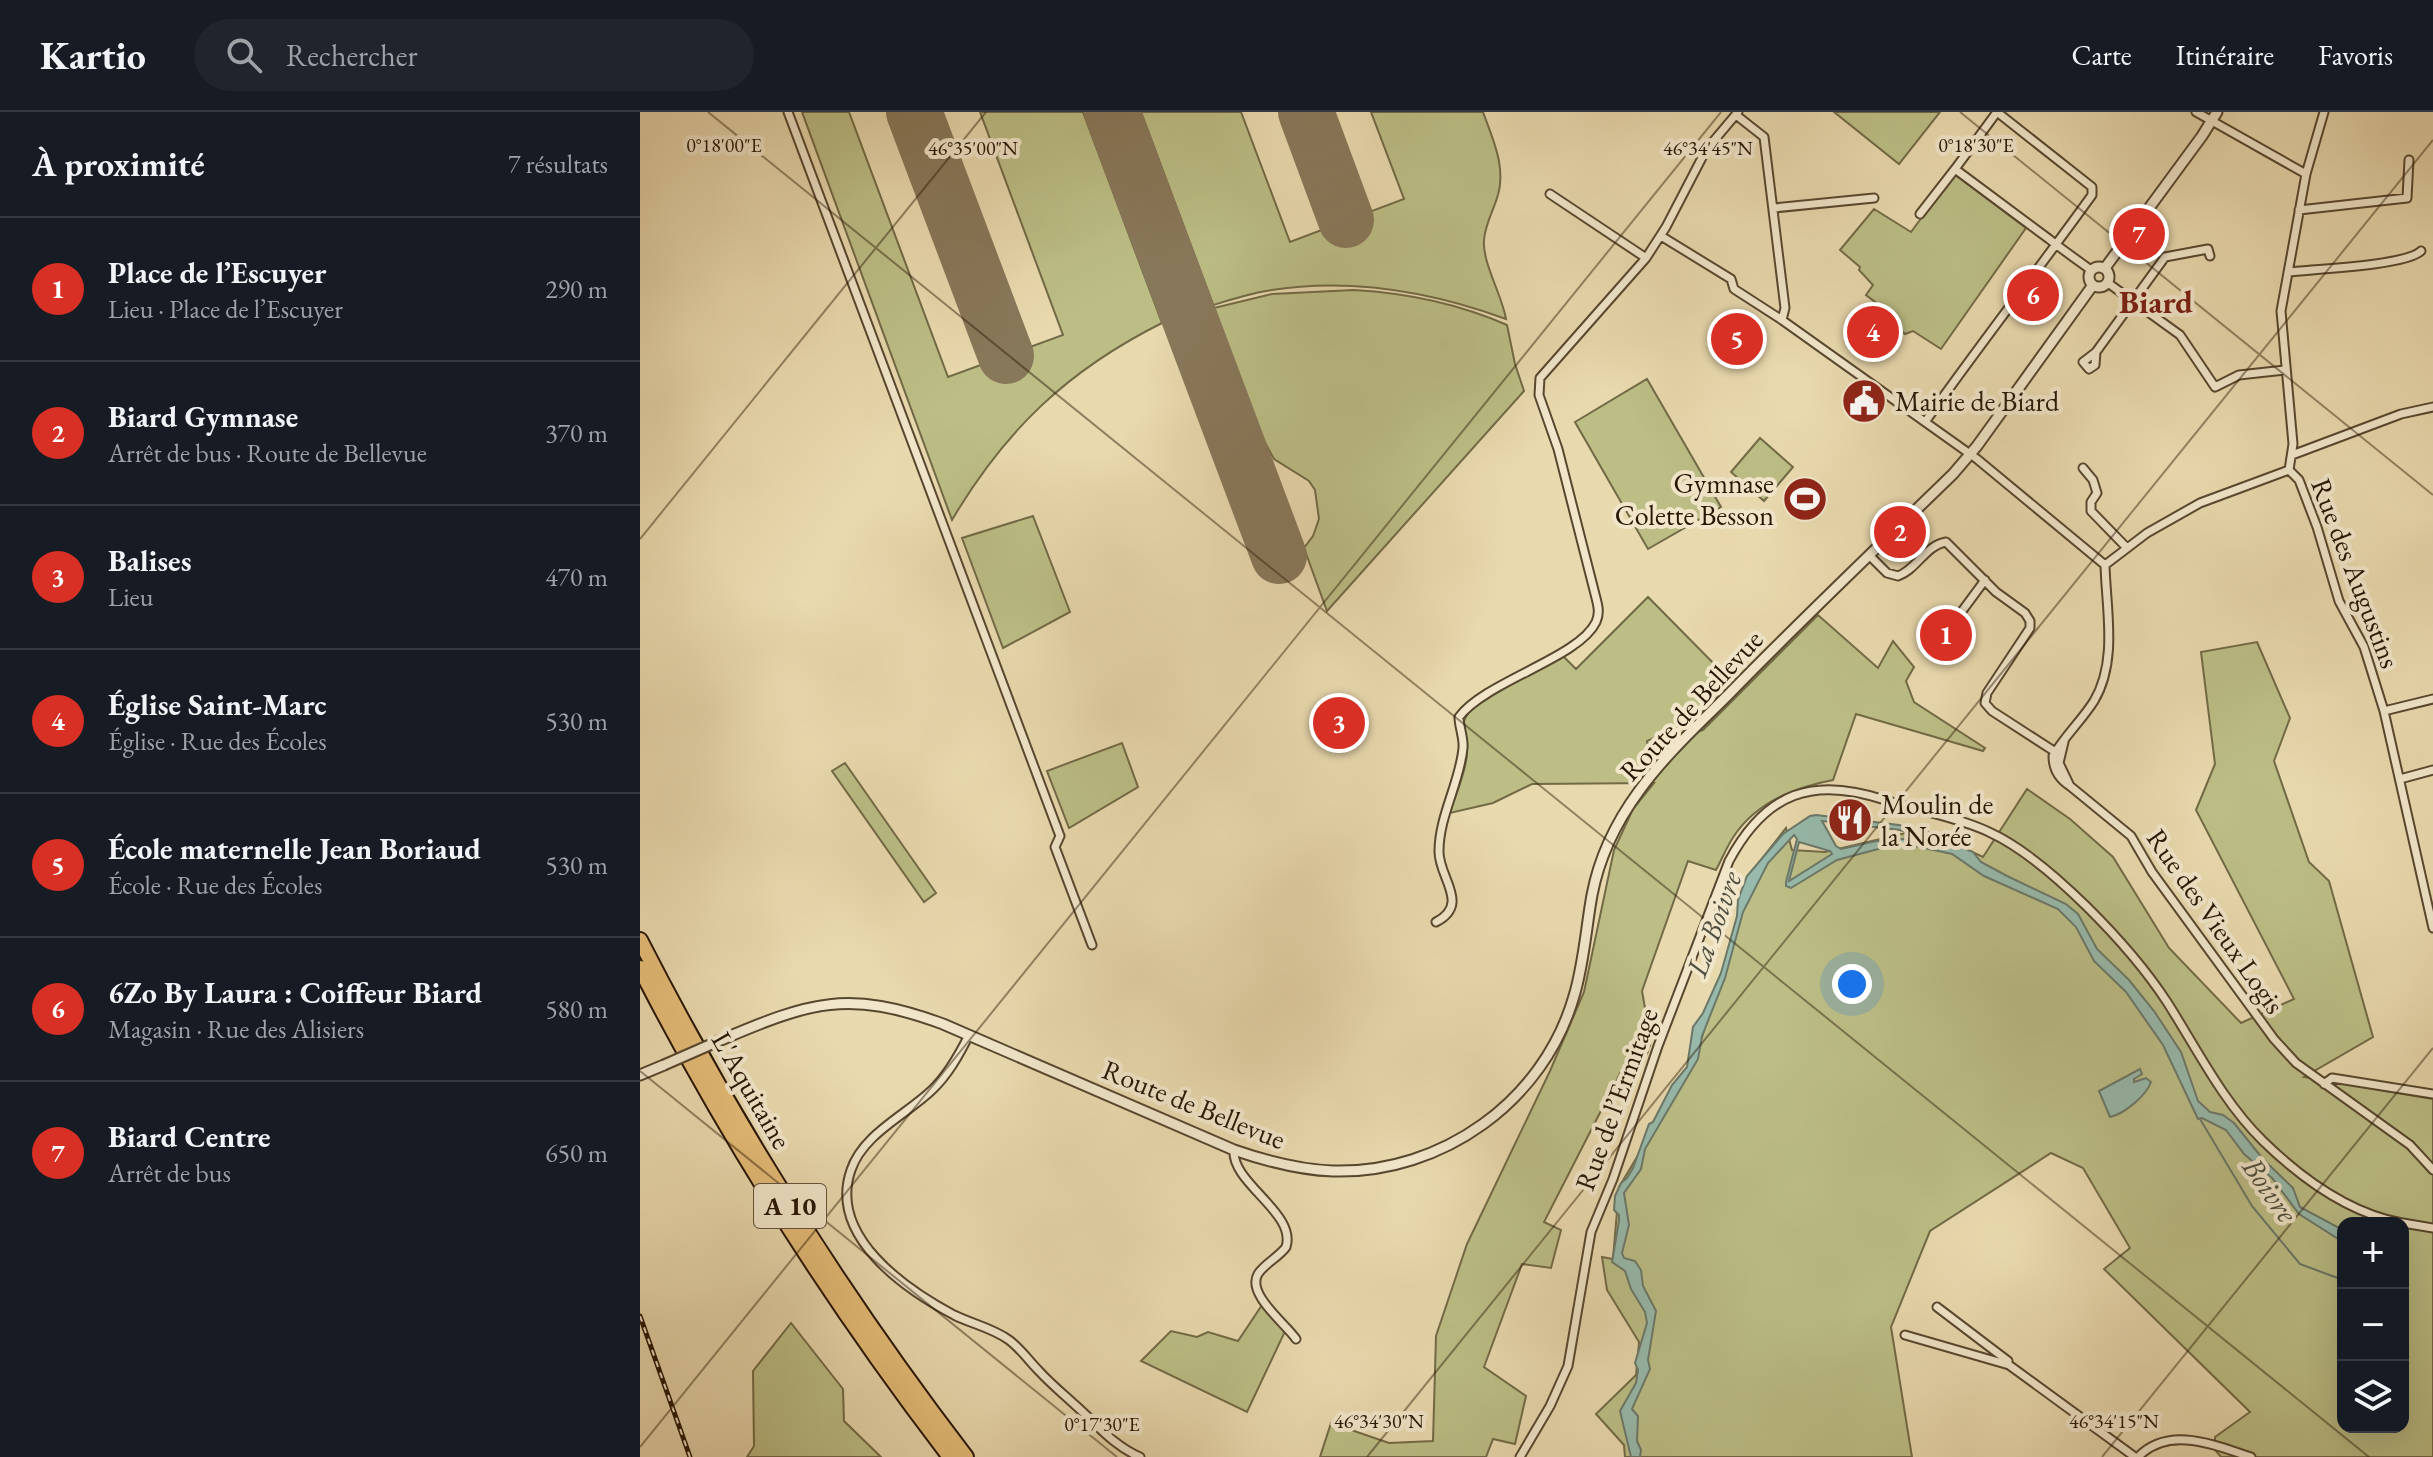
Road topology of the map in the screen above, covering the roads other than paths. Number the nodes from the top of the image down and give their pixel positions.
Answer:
1 (788, 112) edge
2 (2196, 112) edge
3 (2217, 112) edge
4 (2324, 112) edge
5 (1737, 114) edge
6 (2212, 122) junction
7 (2409, 160) dead end
8 (1955, 169) junction
9 (2306, 174) junction
10 (1550, 194) dead end
11 (1874, 198) dead end
12 (1774, 208) junction
13 (2299, 210) junction
14 (1920, 214) dead end
15 (1661, 236) junction
16 (2056, 245) junction
17 (2421, 251) dead end
18 (2210, 256) dead end
19 (1646, 258) junction
20 (2105, 268) junction
21 (2091, 270) junction
22 (2288, 272) junction
23 (2108, 283) junction
24 (2093, 285) junction
25 (2133, 300) junction
26 (1782, 320) junction
27 (2096, 352) dead end
28 (2285, 370) junction
29 (2433, 407) edge
30 (1925, 422) junction
31 (1970, 454) junction
32 (2292, 455) junction
33 (2083, 468) dead end
34 (2289, 470) junction
35 (2126, 547) junction
36 (1869, 555) junction
37 (2105, 565) junction
38 (1985, 580) junction
39 (1954, 622) dead end
40 (2433, 699) edge
41 (2384, 711) junction
42 (2058, 754) junction
43 (2433, 770) edge
44 (2400, 779) junction
45 (1436, 922) dead end
46 (2433, 928) edge
47 (640, 940) edge
48 (1092, 945) dead end
49 (640, 968) edge
50 (969, 1035) junction
51 (640, 1075) edge
52 (2324, 1084) junction
53 (2433, 1094) edge
54 (1234, 1150) junction
55 (2433, 1170) edge
56 (2375, 1217) edge
57 (2409, 1224) edge
58 (2433, 1228) edge
59 (1937, 1307) dead end
60 (1905, 1335) dead end
61 (1296, 1339) dead end
62 (2024, 1373) junction
63 (950, 1457) edge
64 (966, 1457) edge
65 (1140, 1457) edge
66 (1520, 1457) edge
67 (2136, 1457) edge
68 (2251, 1457) edge

1 - 48 street
2 - 6 street
3 - 6 street
4 - 9 street
5 - 12 street
5 - 15 street
6 - 9 street
6 - 20 street
7 - 13 street
8 - 14 street
8 - 16 street
8 - 16 street
9 - 13 street
10 - 19 street
11 - 12 street
12 - 26 street
13 - 22 street
15 - 19 street
15 - 26 street
16 - 21 street
16 - 30 street
17 - 22 street
18 - 25 street
19 - 45 street
20 - 21 street
20 - 23 street
21 - 24 street
22 - 28 street
23 - 24 street
23 - 25 street
24 - 31 street, Route de Bellevue
25 - 27 street
25 - 28 street
26 - 30 street
28 - 32 street
29 - 32 street
30 - 31 street
31 - 36 street, Route de Bellevue
31 - 37 street
32 - 34 street
33 - 35 street
34 - 35 street
34 - 41 street, Rue des Augustins
35 - 37 street
36 - 38 street
36 - 54 street, Route de Bellevue
37 - 42 street
38 - 39 street
38 - 42 street
40 - 41 street
41 - 44 street, Rue des Augustins
42 - 52 street, Rue des Vieux Logis
43 - 44 street
44 - 46 street, Rue des Augustins
47 - 64 highway, L'Aquitaine / A 10
49 - 63 highway, L'Aquitaine / A 10
50 - 51 street, Route de Bellevue, bridge
50 - 54 street, Route de Bellevue
50 - 65 street
52 - 53 street
52 - 55 street, Rue des Vieux Logis
54 - 61 street
56 - 66 street, Rue de l’Ermitage
57 - 58 street, Rue de l’Ermitage
59 - 62 street
60 - 62 street
62 - 67 street
67 - 68 street

